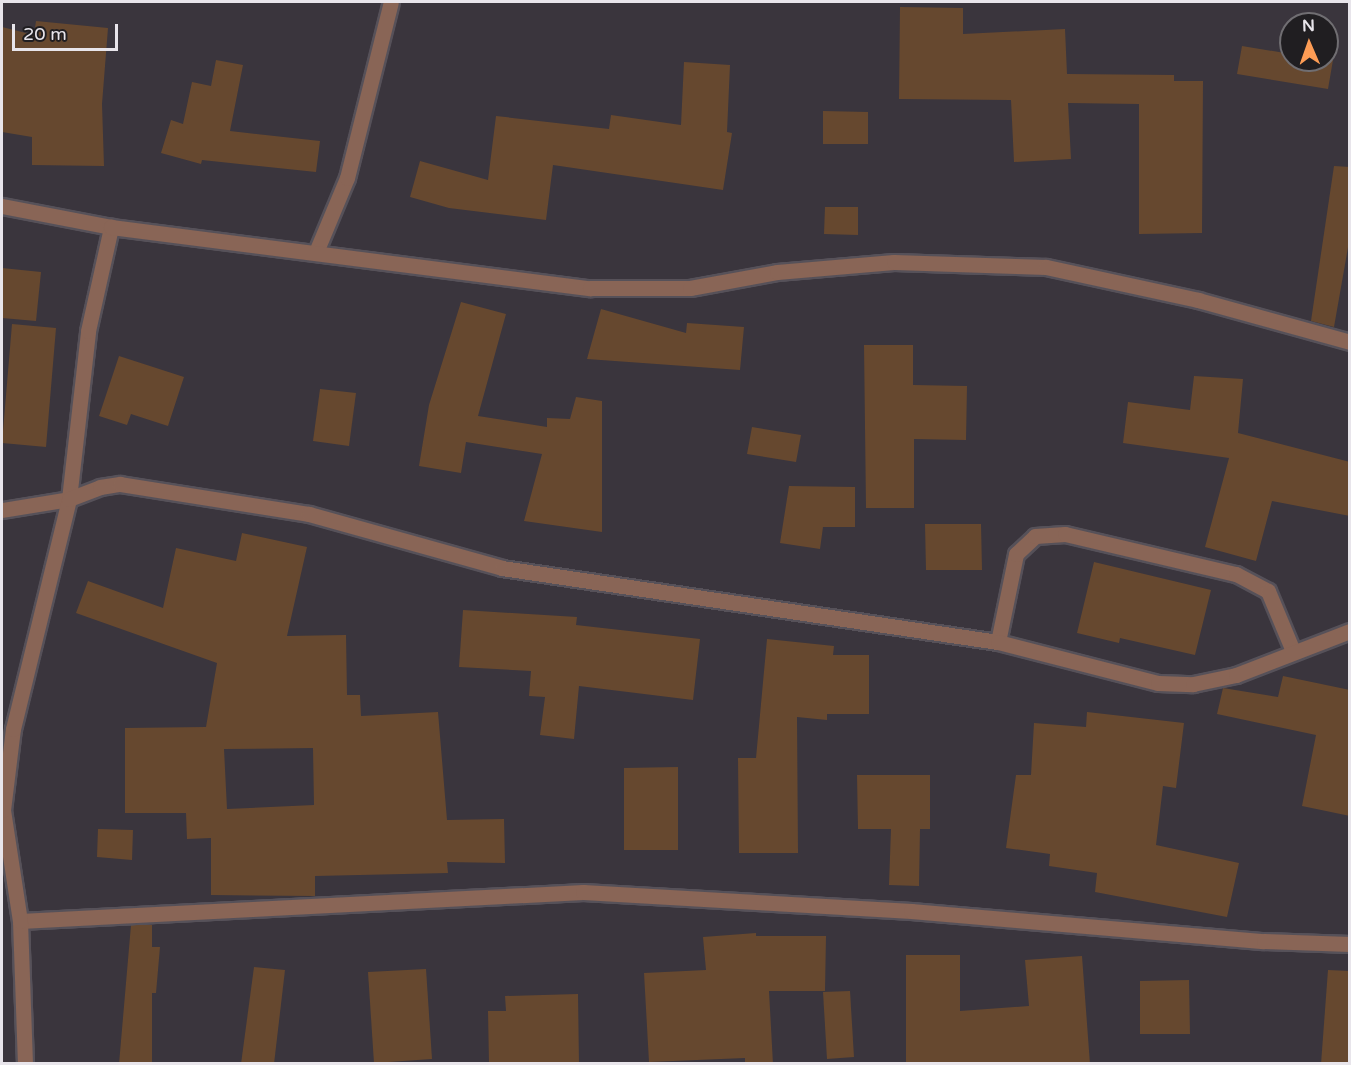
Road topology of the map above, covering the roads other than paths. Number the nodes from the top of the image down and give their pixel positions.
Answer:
1 (391, 2) edge
2 (2, 206) edge
3 (111, 227) junction
4 (316, 252) junction
5 (1350, 342) edge
6 (69, 499) junction
7 (2, 510) edge
8 (1350, 631) edge
9 (998, 642) junction
10 (1293, 651) junction
11 (2, 810) edge
12 (20, 921) junction
13 (1350, 944) edge
14 (25, 1064) edge

1 - 4 street
2 - 3 street
3 - 4 street
3 - 6 street
4 - 5 street
6 - 7 street
6 - 9 street
6 - 11 street
8 - 10 street
9 - 10 street
9 - 10 street
11 - 12 street
12 - 13 street
12 - 14 street

